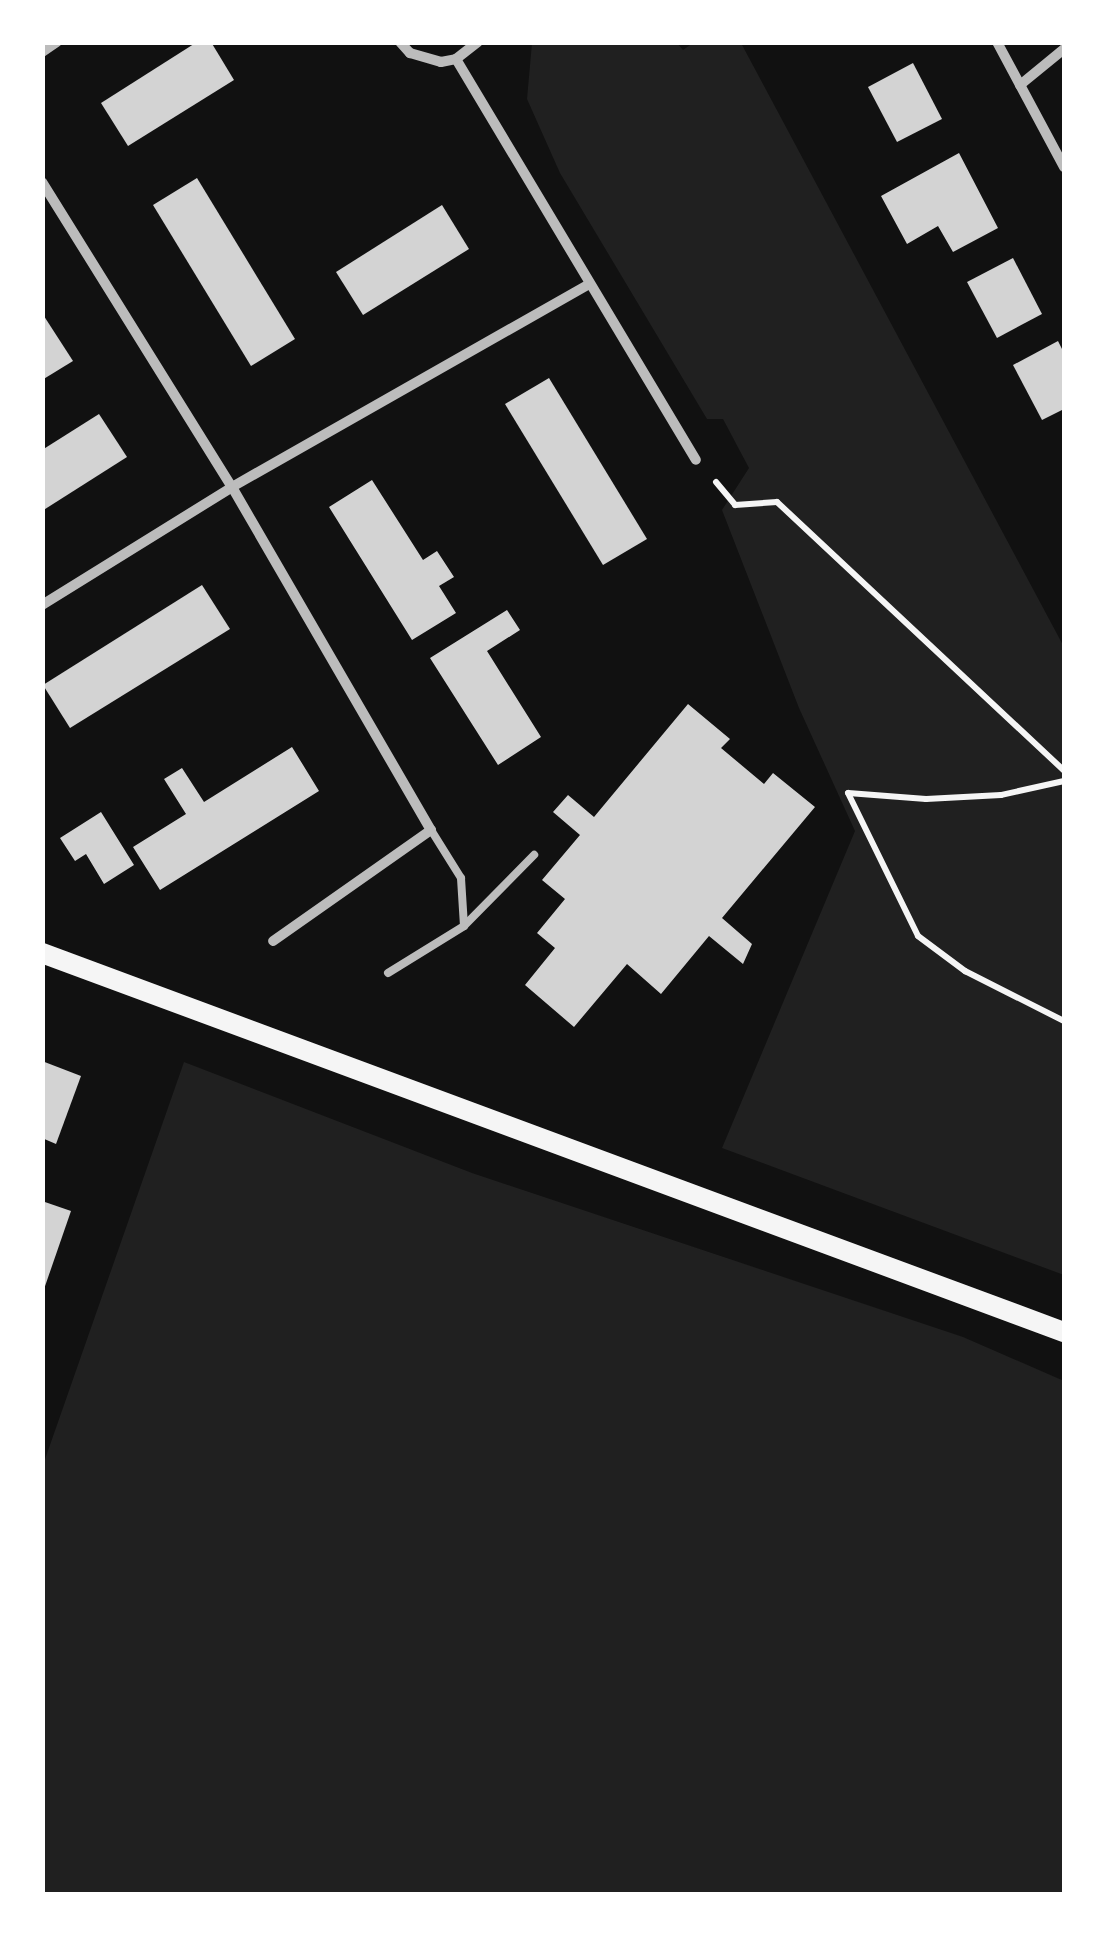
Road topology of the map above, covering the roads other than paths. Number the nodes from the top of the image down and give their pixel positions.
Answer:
1 (57, 42) edge
2 (400, 42) edge
3 (478, 42) edge
4 (997, 42) edge
5 (1064, 49) edge
6 (42, 52) edge
7 (456, 60) junction
8 (1020, 85) junction
9 (1064, 167) edge
10 (42, 182) edge
11 (589, 284) junction
12 (696, 460) dead end
13 (232, 487) junction
14 (42, 604) edge
15 (431, 830) junction
16 (534, 855) dead end
17 (464, 926) junction
18 (273, 941) dead end
19 (42, 954) edge
20 (388, 974) dead end
21 (1064, 1332) edge

1 - 6 street
2 - 7 street
3 - 7 street
4 - 8 street
5 - 8 street
7 - 11 street
8 - 9 street
10 - 13 street
11 - 12 street
11 - 13 street
13 - 14 street
13 - 15 street
15 - 17 lane
15 - 18 street
16 - 17 lane
17 - 20 lane
19 - 21 main road

